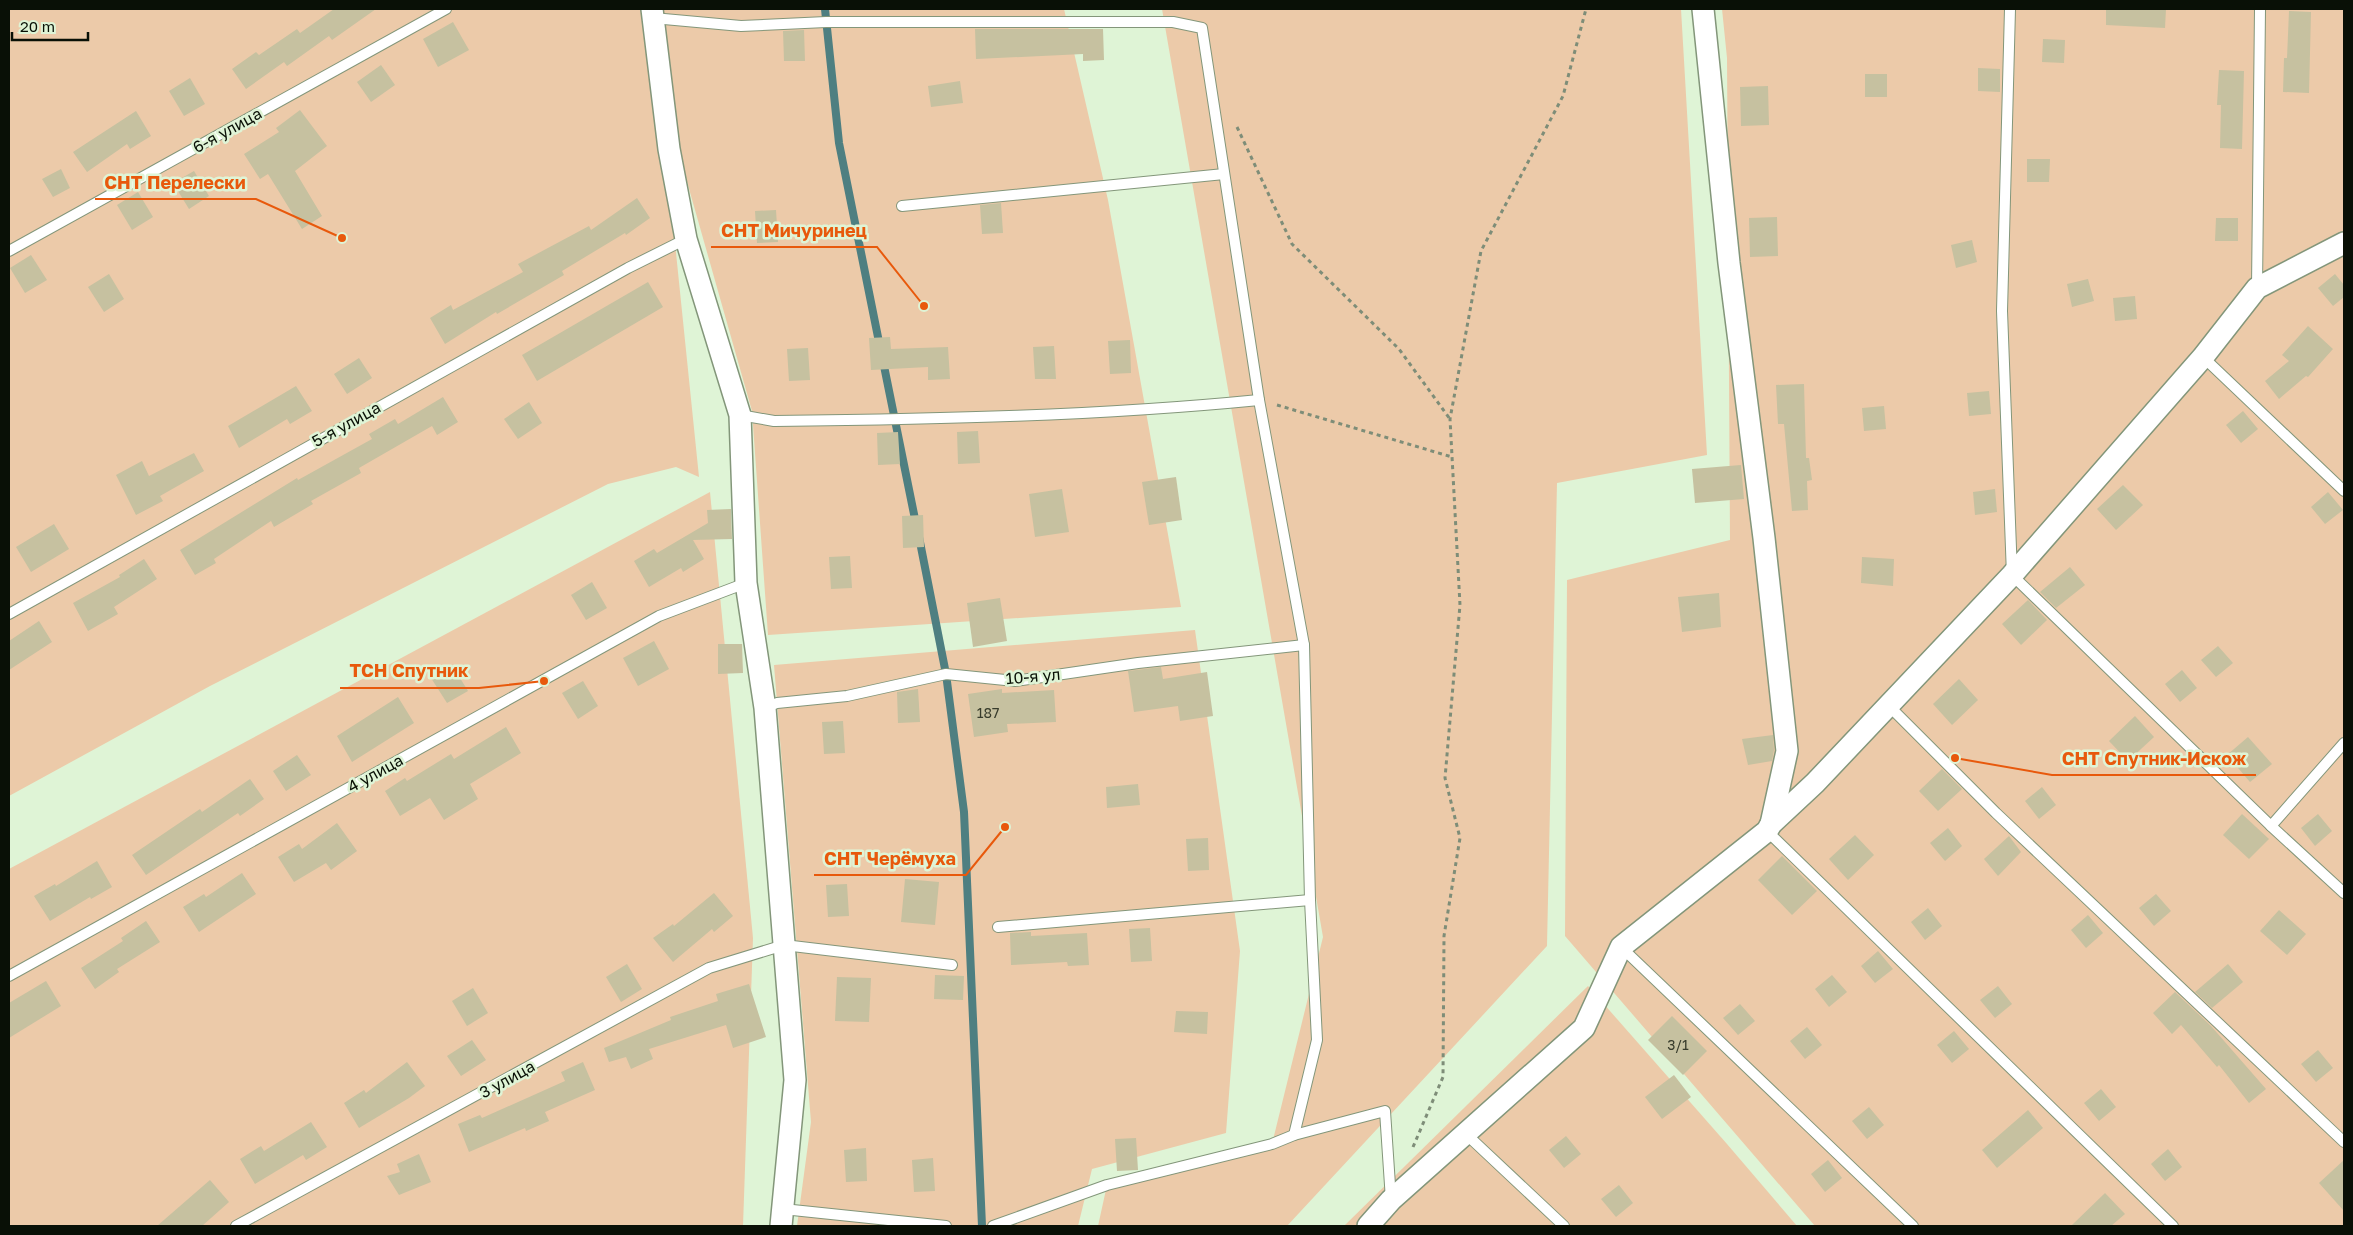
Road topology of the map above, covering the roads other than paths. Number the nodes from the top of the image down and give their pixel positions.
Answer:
1 (446, 9) edge
2 (1703, 9) edge
3 (2010, 9) edge
4 (2260, 9) edge
5 (652, 14) edge
6 (1224, 174) junction
7 (902, 206) dead end
8 (686, 239) junction
9 (2344, 243) edge
10 (9, 251) edge
11 (2257, 288) junction
12 (2203, 357) junction
13 (1259, 400) junction
14 (740, 415) junction
15 (2344, 491) edge
16 (2012, 575) junction
17 (746, 583) junction
18 (9, 614) edge
19 (1304, 645) junction
20 (1888, 705) junction
21 (765, 708) junction
22 (2344, 743) edge
23 (2271, 826) junction
24 (1769, 828) junction
25 (2344, 893) edge
26 (1310, 900) junction
27 (998, 927) dead end
28 (784, 945) junction
29 (1621, 948) junction
30 (952, 965) dead end
31 (9, 976) edge
32 (1466, 1134) junction
33 (1294, 1135) junction
34 (2344, 1142) edge
35 (1391, 1200) junction
36 (782, 1217) edge
37 (236, 1226) edge
38 (946, 1226) edge
39 (993, 1226) edge
40 (1368, 1226) edge
41 (1564, 1226) edge
42 (1913, 1226) edge
43 (2173, 1226) edge

1 - 10 lane, 6-я улица
2 - 24 street
3 - 16 lane
4 - 11 lane
5 - 6 lane
5 - 8 street
6 - 7 lane
6 - 13 lane
8 - 14 street
8 - 18 lane, 5-я улица
9 - 11 street
11 - 12 street
12 - 15 lane
12 - 16 street
13 - 14 lane
13 - 19 lane
14 - 17 street
16 - 20 street
16 - 23 lane
17 - 21 street
17 - 31 lane, 4 улица
19 - 21 lane, 10-я ул
19 - 26 lane
20 - 24 street
20 - 34 lane
21 - 28 street
22 - 23 lane
23 - 25 lane
24 - 29 street
24 - 43 lane
26 - 27 lane
26 - 33 lane
28 - 30 lane
28 - 36 street
28 - 37 lane, 3 улица
29 - 32 street
29 - 42 lane
32 - 35 street
32 - 41 lane
33 - 35 lane
33 - 39 lane
35 - 40 street
36 - 38 lane

